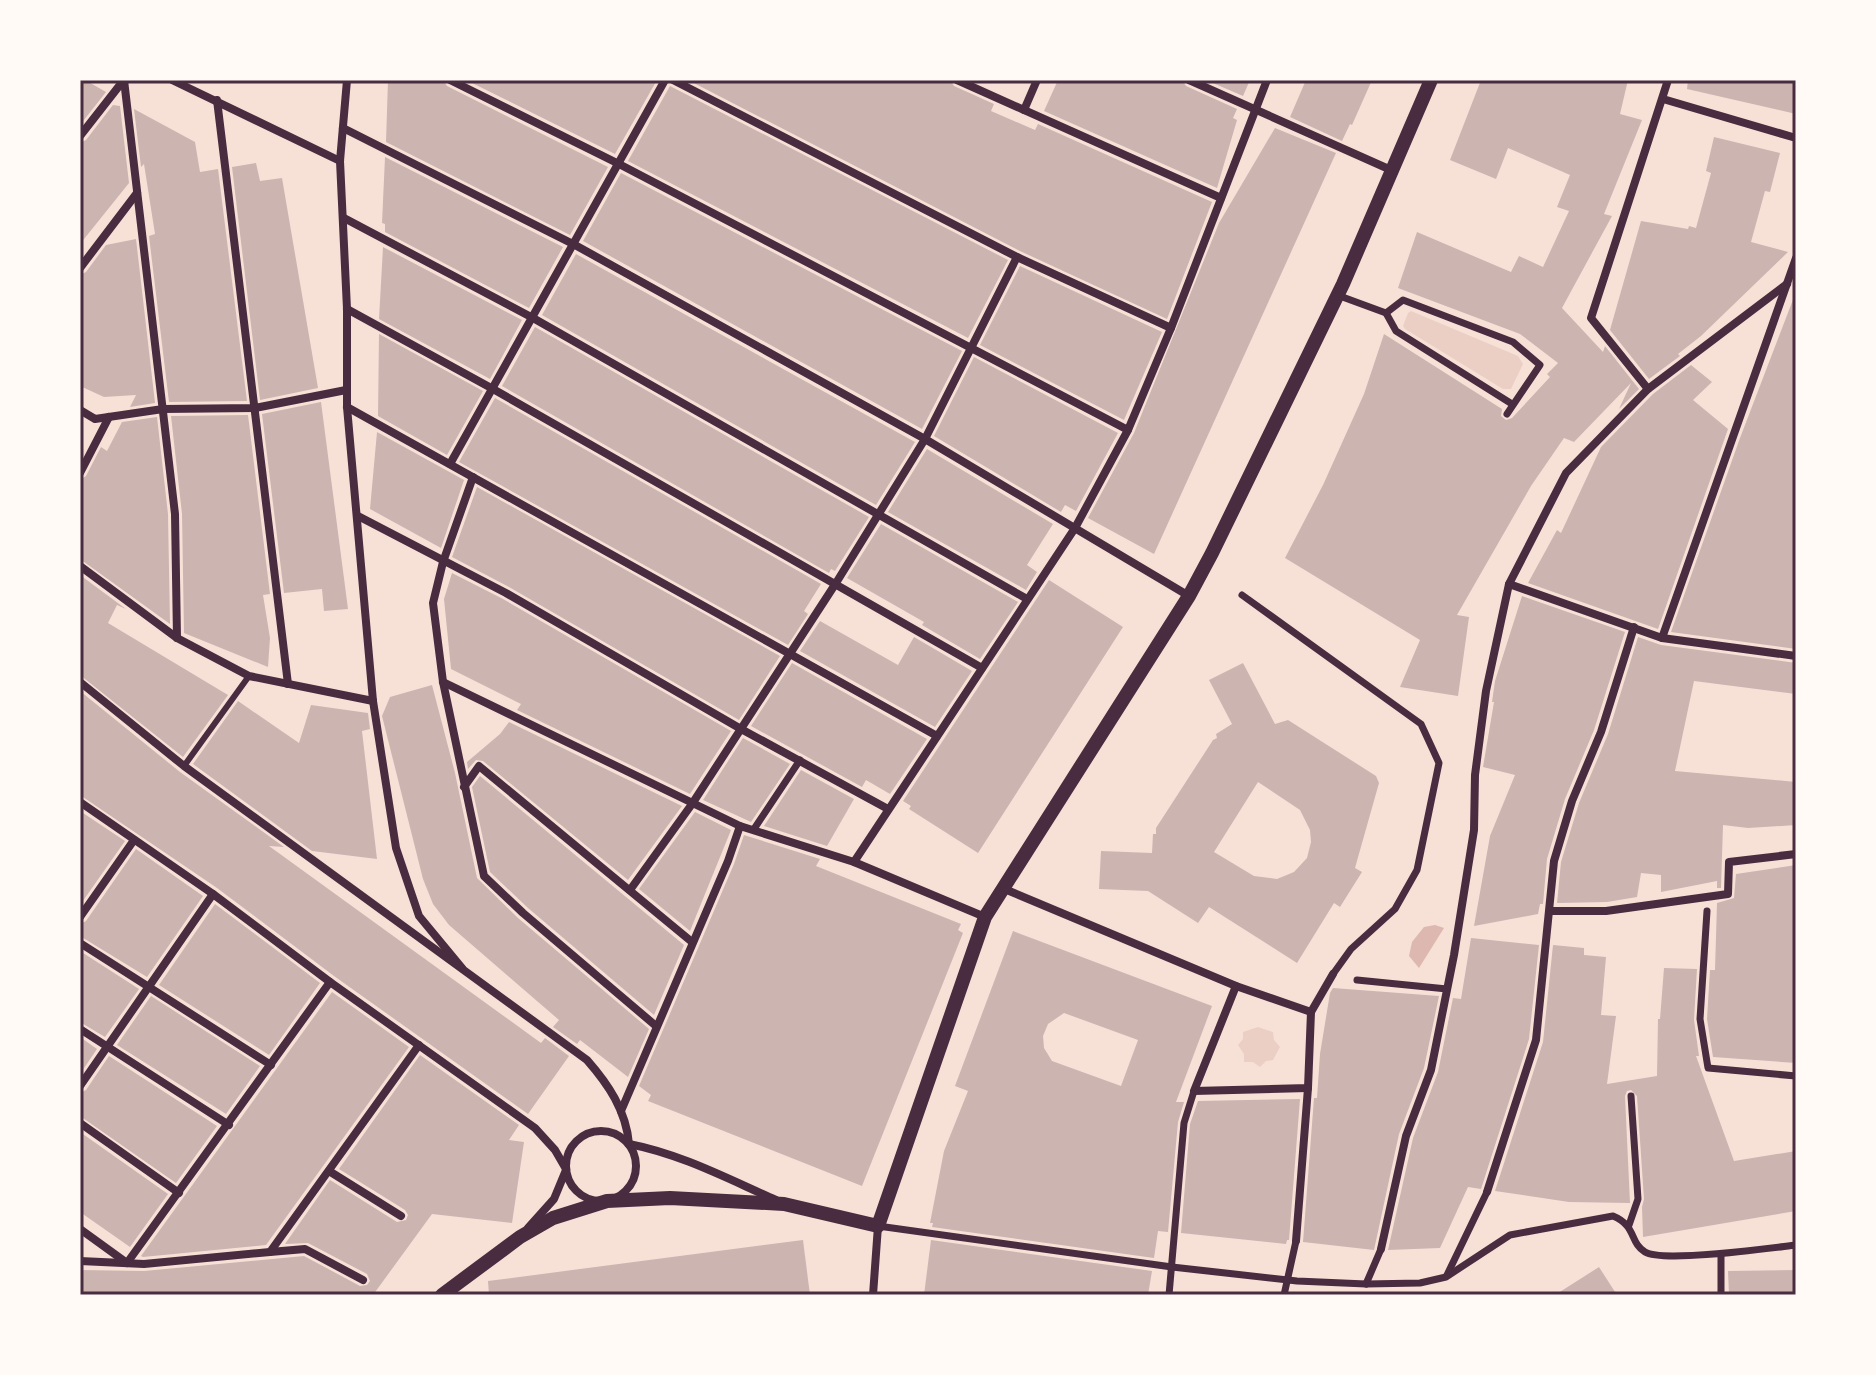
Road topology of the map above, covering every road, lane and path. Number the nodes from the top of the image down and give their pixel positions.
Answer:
1 (124, 80) edge
2 (172, 80) edge
3 (347, 80) edge
4 (450, 80) edge
5 (665, 80) edge
6 (673, 80) edge
7 (957, 80) edge
8 (1037, 80) edge
9 (1189, 80) edge
10 (1267, 80) edge
11 (1431, 80) edge
12 (1668, 80) edge
13 (1663, 99) junction
14 (217, 100) junction
15 (1024, 110) junction
16 (1256, 112) junction
17 (343, 128) junction
18 (80, 136) edge
19 (1796, 138) edge
20 (340, 161) junction
21 (619, 164) junction
22 (1391, 170) junction
23 (137, 192) junction
24 (1221, 198) junction
25 (344, 218) junction
26 (575, 245) junction
27 (1017, 257) junction
28 (1796, 258) edge
29 (80, 268) edge
30 (1787, 284) junction
31 (1337, 295) junction
32 (347, 309) junction
33 (1386, 313) junction
34 (533, 318) junction
35 (1171, 328) junction
36 (971, 350) junction
37 (493, 389) junction
38 (1648, 389) junction
39 (346, 390) junction
40 (1512, 404) junction
41 (347, 407) junction
42 (255, 408) junction
43 (163, 409) junction
44 (80, 410) edge
45 (1507, 414) dead end
46 (109, 417) junction
47 (1128, 430) junction
48 (925, 439) junction
49 (450, 464) junction
50 (80, 473) edge
51 (473, 477) junction
52 (880, 513) junction
53 (358, 516) junction
54 (1075, 528) junction
55 (443, 562) junction
56 (80, 566) edge
57 (836, 583) junction
58 (1509, 584) junction
59 (1242, 595) dead end
60 (1189, 596) junction
61 (1027, 599) junction
62 (1634, 627) junction
63 (177, 638) junction
64 (1662, 638) junction
65 (790, 653) junction
66 (1796, 656) edge
67 (982, 668) junction
68 (249, 676) junction
69 (80, 682) edge
70 (443, 682) junction
71 (288, 684) junction
72 (373, 701) junction
73 (741, 729) junction
74 (937, 736) junction
75 (800, 760) junction
76 (184, 766) junction
77 (464, 787) junction
78 (80, 802) edge
79 (692, 804) junction
80 (888, 809) junction
81 (740, 826) junction
82 (754, 829) junction
83 (134, 840) junction
84 (1796, 854) edge
85 (854, 862) junction
86 (1002, 888) junction
87 (630, 890) junction
88 (213, 894) junction
89 (1550, 911) junction
90 (1707, 911) dead end
91 (80, 917) edge
92 (985, 917) junction
93 (692, 942) junction
94 (80, 943) edge
95 (462, 968) junction
96 (1333, 974) joint
97 (1357, 980) dead end
98 (330, 982) junction
99 (1236, 986) junction
100 (150, 987) junction
101 (1447, 989) junction
102 (1311, 1012) junction
103 (656, 1026) junction
104 (80, 1029) edge
105 (419, 1045) junction
106 (108, 1047) junction
107 (271, 1065) junction
108 (1796, 1076) edge
109 (80, 1086) edge
110 (1308, 1088) junction
111 (1194, 1091) junction
112 (1631, 1096) dead end
113 (621, 1111) junction
114 (80, 1123) edge
115 (229, 1125) junction
116 (629, 1144) junction
117 (566, 1169) junction
118 (329, 1171) junction
119 (1487, 1192) joint
120 (179, 1193) junction
121 (607, 1201) junction
122 (784, 1204) junction
123 (401, 1216) dead end
124 (1629, 1225) junction
125 (878, 1226) junction
126 (80, 1229) edge
127 (520, 1237) junction
128 (1296, 1241) joint
129 (1796, 1245) edge
130 (1381, 1249) joint
131 (270, 1252) junction
132 (1721, 1254) junction
133 (80, 1261) edge
134 (127, 1263) junction
135 (1172, 1267) junction
136 (1446, 1277) junction
137 (1288, 1279) junction
138 (363, 1280) dead end
139 (1366, 1284) junction
140 (442, 1295) edge
141 (873, 1295) edge
142 (1169, 1295) edge
143 (1284, 1295) edge
144 (1721, 1295) edge

1 - 18 street
1 - 23 street
2 - 14 street
3 - 17 street
4 - 21 street
5 - 21 street
6 - 27 street
7 - 15 street
8 - 15 street
9 - 16 street
10 - 16 street
11 - 22 street
12 - 13 street
13 - 19 street
13 - 38 street
14 - 20 street
14 - 42 street
15 - 24 street
16 - 22 street
16 - 24 street
17 - 20 street
17 - 26 street
20 - 25 street
21 - 26 street
21 - 36 street
22 - 31 street
23 - 29 street
23 - 43 street
24 - 35 street
25 - 32 street
25 - 34 street
26 - 34 street
26 - 48 street
27 - 35 street
27 - 36 street
28 - 30 street
30 - 38 street
30 - 64 street
31 - 33 street
31 - 60 street
32 - 37 street
32 - 39 street
33 - 40 street
33 - 40 street
34 - 37 street
34 - 52 street
35 - 47 street
36 - 47 street
36 - 48 street
37 - 49 street
37 - 57 street
38 - 58 street
39 - 41 street
39 - 42 street
40 - 45 street
41 - 49 street
41 - 53 street
42 - 43 street
42 - 71 street
43 - 46 street
43 - 63 street
44 - 46 street
46 - 50 street
47 - 54 street
48 - 52 street
48 - 54 street
49 - 51 street
51 - 55 street
51 - 65 street
52 - 57 street
52 - 61 street
53 - 55 street
53 - 72 street
54 - 60 street
54 - 61 street
55 - 70 street
55 - 73 street
56 - 63 street
57 - 65 street
57 - 67 street
58 - 62 street
58 - 101 street
59 - 96 street
60 - 86 street
61 - 67 street
62 - 64 street
62 - 89 street
63 - 68 street
64 - 66 street
65 - 73 street
65 - 74 street
67 - 74 street
68 - 71 street
68 - 76 lane
69 - 76 street
70 - 77 street
70 - 79 street
71 - 72 street
72 - 95 street
73 - 75 street
73 - 79 street
74 - 80 street
75 - 80 street
75 - 82 street
76 - 95 street
77 - 87 street
77 - 103 street
78 - 83 street
79 - 81 street
79 - 87 street
80 - 85 street
81 - 82 street
81 - 93 street
82 - 85 street
83 - 88 street
83 - 91 street
84 - 89 street
85 - 92 street
86 - 92 street
86 - 99 street
87 - 93 street
88 - 98 street
88 - 100 street
89 - 119 street
90 - 108 street
92 - 125 street
93 - 103 street
94 - 100 street
95 - 113 street
96 - 102 street
97 - 101 street
98 - 105 street
98 - 107 street
99 - 102 street
99 - 111 street
100 - 106 street
100 - 107 street
101 - 130 street
102 - 110 street
103 - 113 street
104 - 106 street
105 - 117 street
105 - 118 street
106 - 109 street
106 - 115 street
107 - 115 street
110 - 111 street
110 - 128 street
111 - 135 street
112 - 124 street
113 - 116 street
114 - 120 street
115 - 120 street
116 - 117 street
116 - 121 street
116 - 122 street
117 - 121 street
117 - 127 street
118 - 123 street
118 - 131 street
119 - 136 street
120 - 134 street
121 - 122 street
121 - 127 street
122 - 125 street
124 - 132 street
124 - 136 street
125 - 135 street
125 - 141 street
126 - 134 street
127 - 140 street
128 - 137 street
129 - 132 street
130 - 139 street
131 - 134 street
131 - 138 street
132 - 144 street
133 - 134 street
135 - 137 street
135 - 142 street
136 - 139 street
137 - 139 street
137 - 143 street

